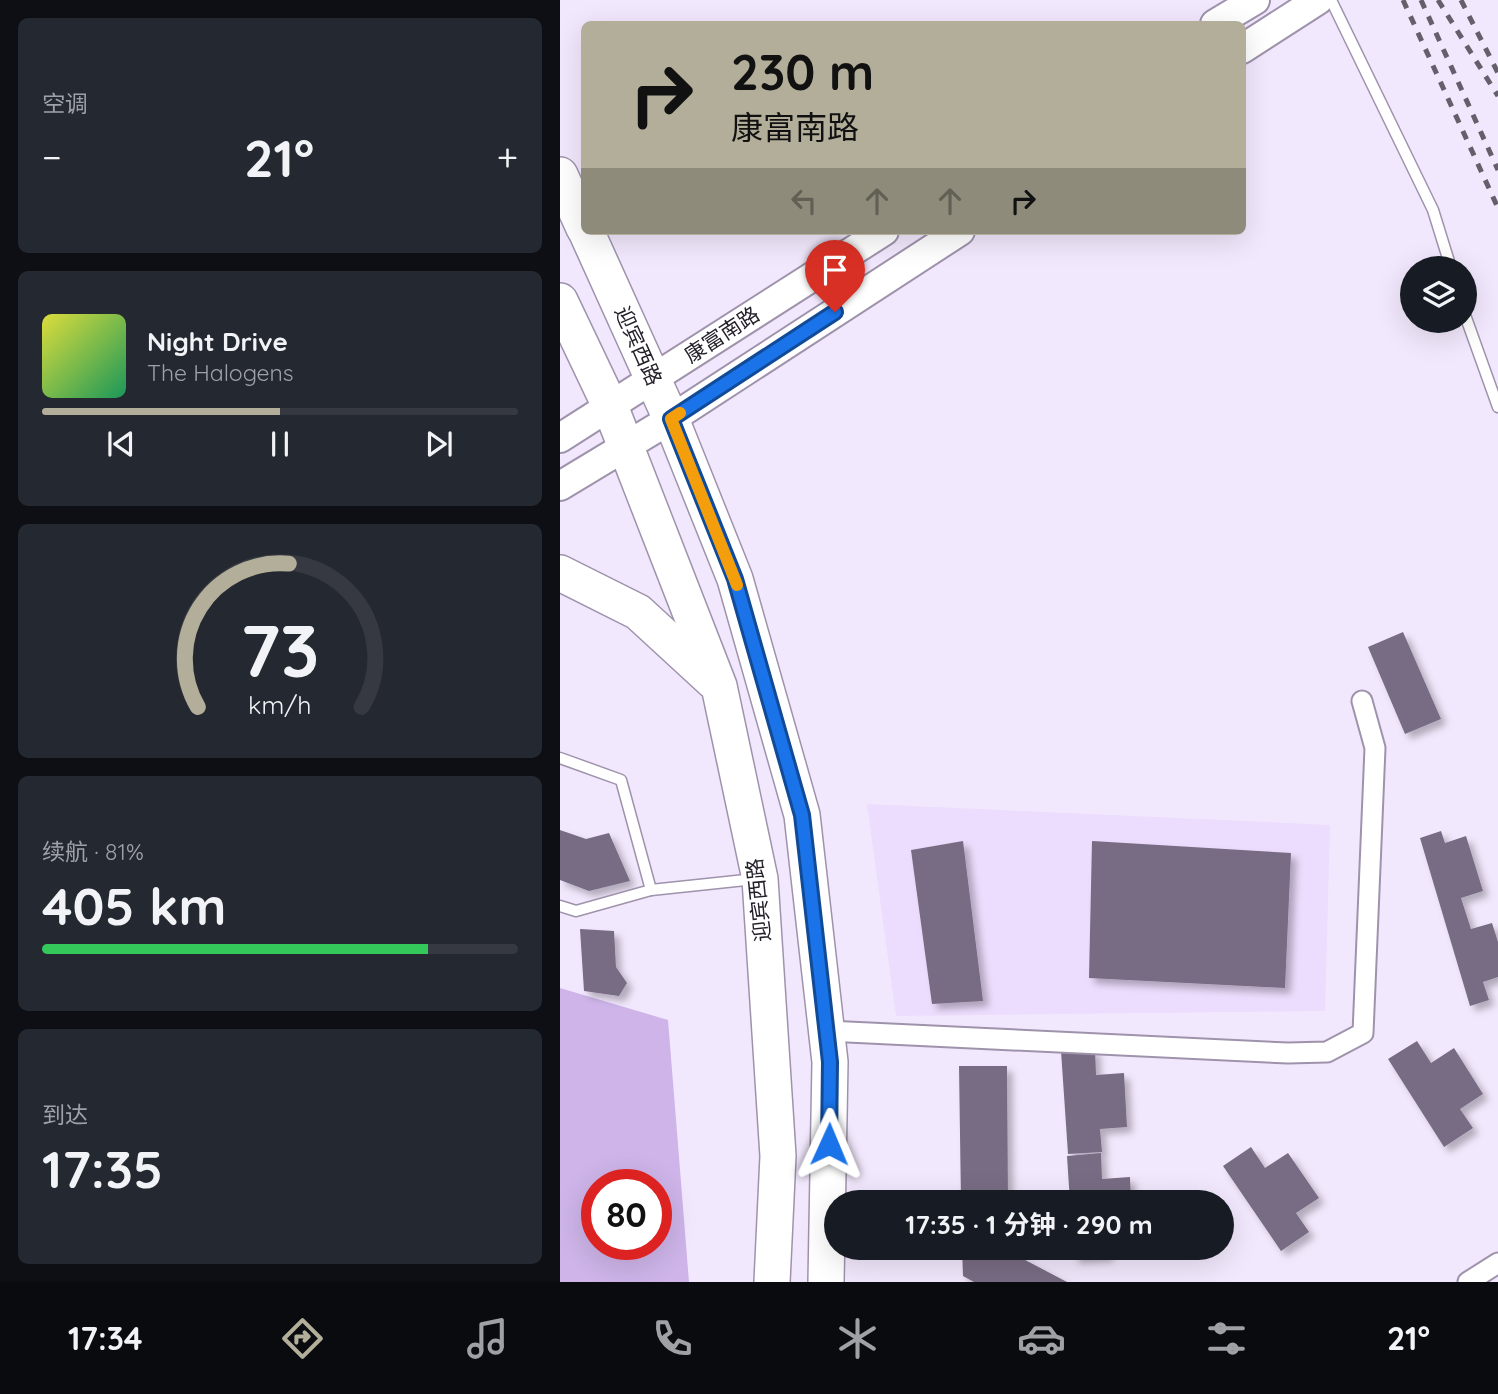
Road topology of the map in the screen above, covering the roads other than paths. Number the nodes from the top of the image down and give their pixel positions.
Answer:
1 (1255, 0) edge
2 (1318, 0) edge
3 (1331, 0) edge
4 (1220, 21) edge
5 (1246, 46) edge
6 (560, 175) edge
7 (581, 221) edge
8 (587, 235) edge
9 (878, 235) edge
10 (954, 235) edge
11 (1447, 256) edge
12 (560, 301) edge
13 (1471, 333) edge
14 (653, 379) junction
15 (610, 406) junction
16 (1498, 407) edge
17 (671, 419) junction
18 (560, 438) edge
19 (624, 446) junction
20 (560, 486) edge
21 (560, 573) edge
22 (719, 686) junction
23 (1362, 701) dead end
24 (560, 758) edge
25 (760, 878) junction
26 (651, 890) junction
27 (560, 906) edge
28 (827, 1031) junction
29 (1498, 1263) edge
30 (772, 1282) edge
31 (827, 1282) edge
32 (1468, 1282) edge

1 - 4 main road
2 - 5 main road
3 - 11 lane
6 - 7 highway, 迎宾西路
8 - 14 highway, 迎宾西路
9 - 14 main road, 康富南路
10 - 17 main road, 康富南路
12 - 15 highway, 迎宾西路
13 - 16 lane
14 - 15 main road, 康富南路
14 - 17 highway, 迎宾西路
15 - 18 main road, 康富南路
15 - 19 highway, 迎宾西路
17 - 19 main road, 康富南路
17 - 28 highway, 迎宾西路
19 - 20 main road, 康富南路
19 - 22 highway, 迎宾西路
21 - 22 highway
22 - 25 highway, 迎宾西路
23 - 28 street
24 - 26 lane
25 - 26 lane
25 - 30 highway, 迎宾西路
26 - 27 lane
28 - 31 highway, 迎宾西路
29 - 32 street

